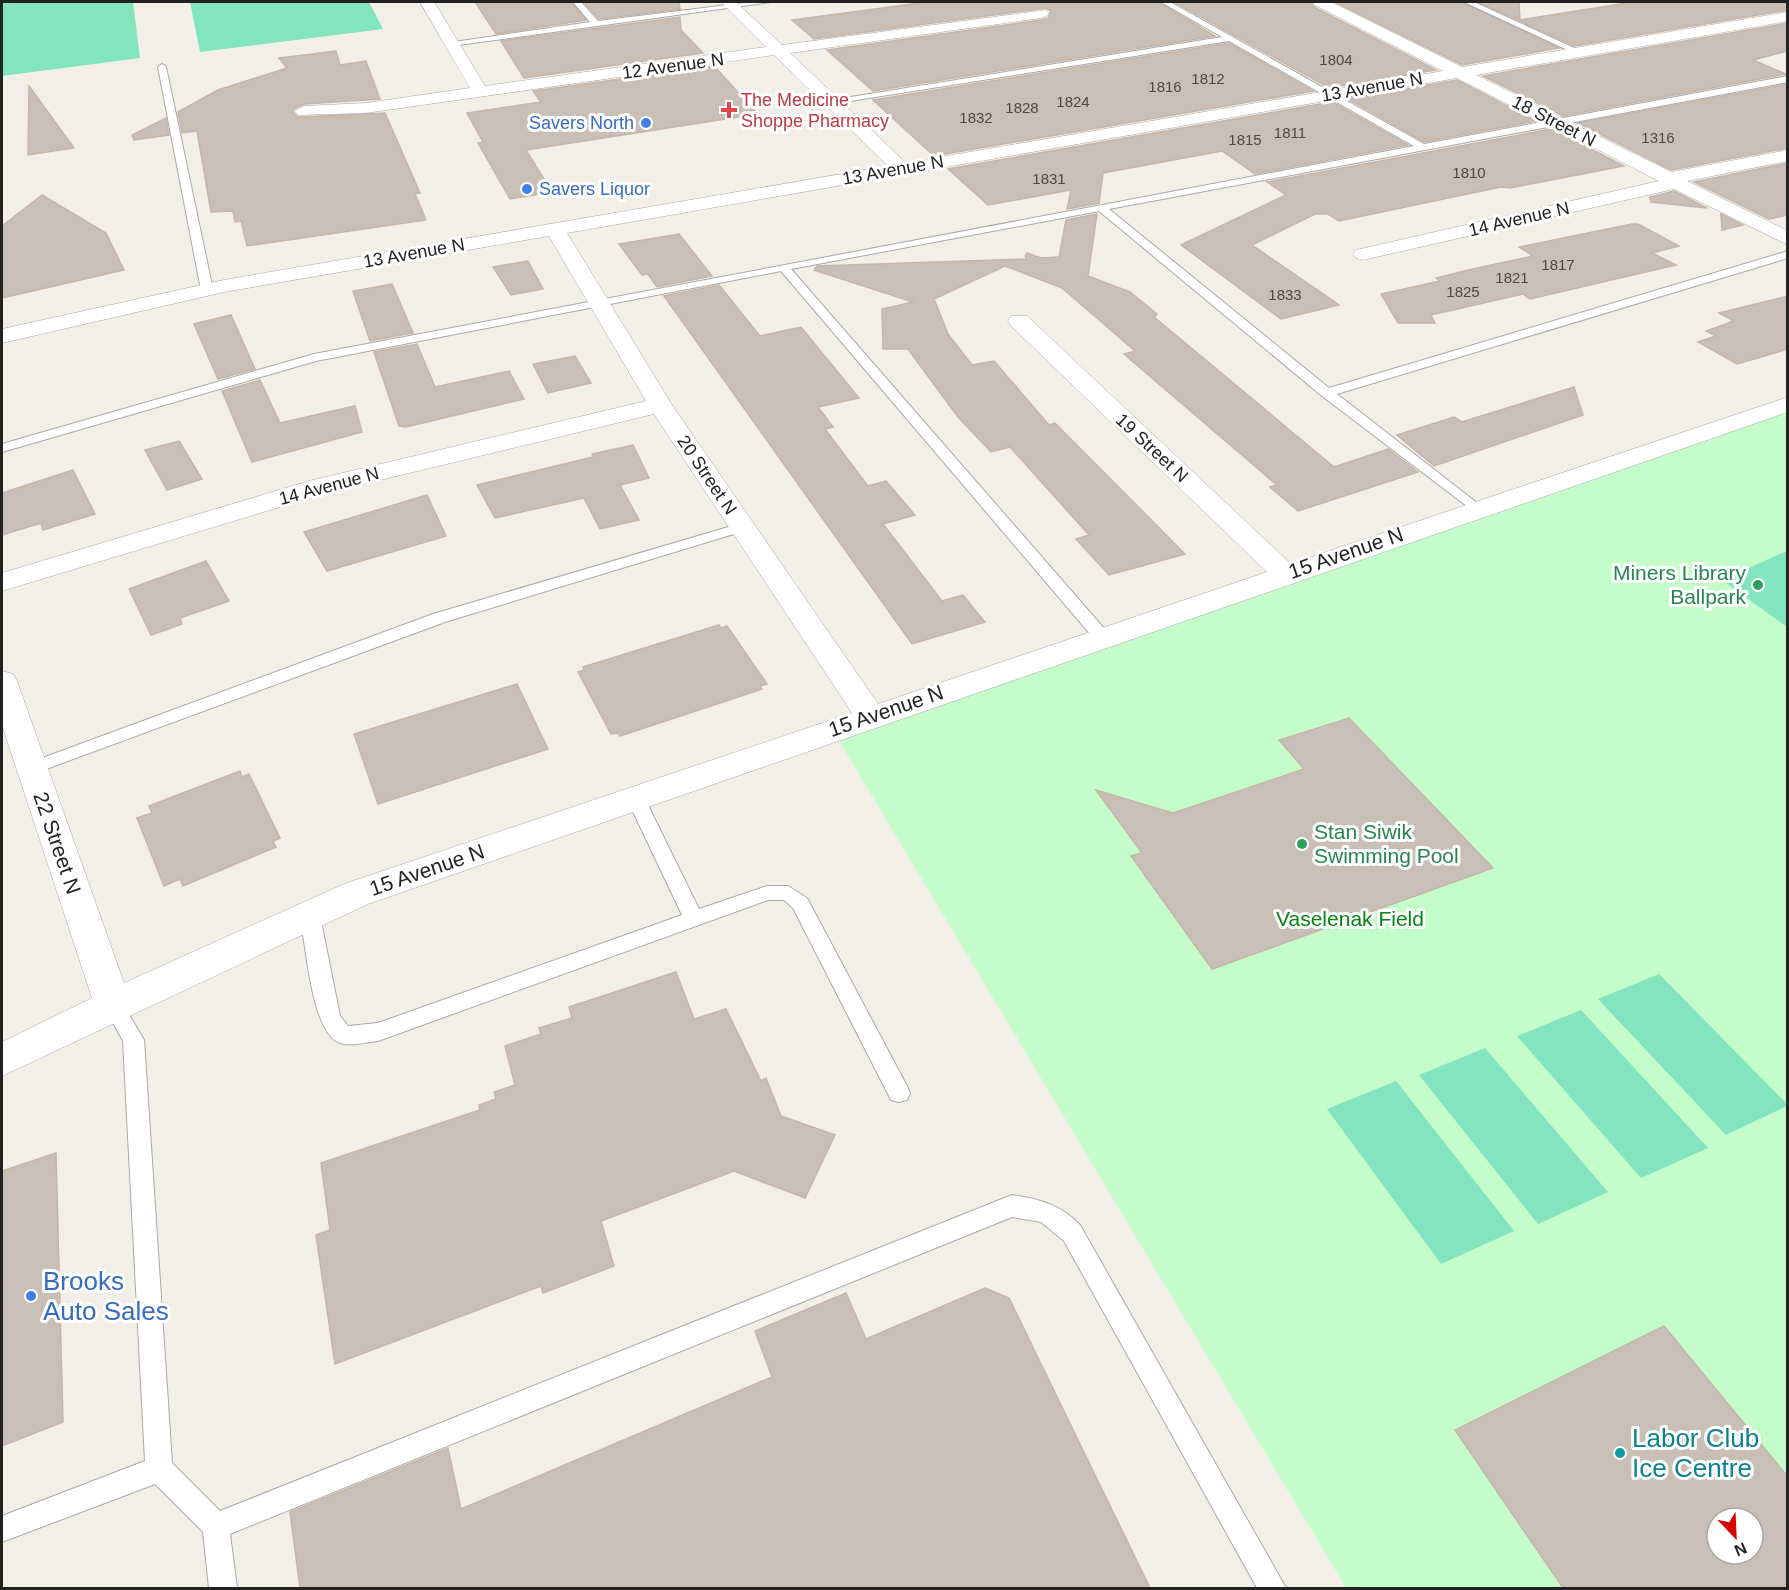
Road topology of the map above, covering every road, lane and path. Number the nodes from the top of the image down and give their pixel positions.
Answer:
1 (427, 2) edge
2 (577, 2) edge
3 (767, 2) edge
4 (1023, 2) edge
5 (1165, 2) edge
6 (1320, 2) edge
7 (1469, 2) edge
8 (730, 4) edge
9 (1788, 16) edge
10 (596, 24) junction
11 (1228, 39) junction
12 (451, 43) junction
13 (780, 51) junction
14 (1580, 52) junction
15 (162, 67) dead end
16 (1458, 72) junction
17 (1788, 79) edge
18 (481, 93) junction
19 (1331, 94) junction
20 (831, 101) junction
21 (304, 111) dead end
22 (1558, 123) junction
23 (1424, 148) junction
24 (1788, 154) edge
25 (901, 168) junction
26 (1671, 181) junction
27 (1101, 208) junction
28 (555, 228) junction
29 (1788, 239) edge
30 (1363, 254) dead end
31 (1788, 254) edge
32 (783, 267) junction
33 (207, 290) junction
34 (599, 302) junction
35 (1019, 321) dead end
36 (2, 336) edge
37 (1327, 393) junction
38 (1788, 404) edge
39 (660, 405) junction
40 (2, 448) edge
41 (1476, 509) junction
42 (742, 527) junction
43 (1286, 574) junction
44 (2, 582) edge
45 (1102, 637) junction
46 (2, 681) edge
47 (870, 716) junction
48 (32, 768) junction
49 (635, 797) junction
50 (310, 916) junction
51 (694, 919) junction
52 (113, 1005) junction
53 (2, 1060) edge
54 (899, 1093) dead end
55 (159, 1469) junction
56 (216, 1526) junction
57 (2, 1529) edge
58 (223, 1588) edge
59 (1272, 1588) edge

1 - 12 street
2 - 10 lane
3 - 8 lane
4 - 13 street, 12 Avenue N
5 - 11 lane
6 - 16 street, 18 Street N
7 - 14 lane
8 - 10 lane
8 - 13 street
9 - 14 street, 13 Avenue N
10 - 12 lane
11 - 19 lane
11 - 20 lane
12 - 18 street
13 - 18 street, 12 Avenue N
13 - 20 street
14 - 16 street, 13 Avenue N
15 - 33 lane
16 - 19 street, 13 Avenue N
16 - 22 street, 18 Street N
17 - 22 lane
18 - 21 street, 12 Avenue N
19 - 23 lane
19 - 25 street, 13 Avenue N
20 - 25 street
22 - 23 lane
22 - 26 street, 18 Street N
23 - 27 lane
24 - 26 street, 14 Avenue N
25 - 28 street, 13 Avenue N
26 - 29 street, 18 Street N
26 - 30 street, 14 Avenue N
27 - 32 lane
27 - 37 lane
28 - 33 street, 13 Avenue N
28 - 34 street, 20 Street N
31 - 37 lane
32 - 34 lane
32 - 45 lane
33 - 36 street, 13 Avenue N
34 - 39 street, 20 Street N
34 - 40 lane
35 - 43 street, 19 Street N
37 - 41 lane
38 - 41 street, 15 Avenue N
39 - 42 street, 20 Street N
39 - 44 street, 14 Avenue N
41 - 43 street, 15 Avenue N
42 - 47 street, 20 Street N
42 - 48 lane
43 - 45 street, 15 Avenue N
45 - 47 street, 15 Avenue N
46 - 48 street, 22 Street N
47 - 49 street, 15 Avenue N
48 - 52 street, 22 Street N
49 - 50 street, 15 Avenue N
49 - 51 lane
50 - 51 lane
50 - 52 street, 15 Avenue N
51 - 54 lane
52 - 53 street, 15 Avenue N
52 - 55 lane
55 - 56 lane
55 - 57 lane
56 - 58 lane
56 - 59 lane

